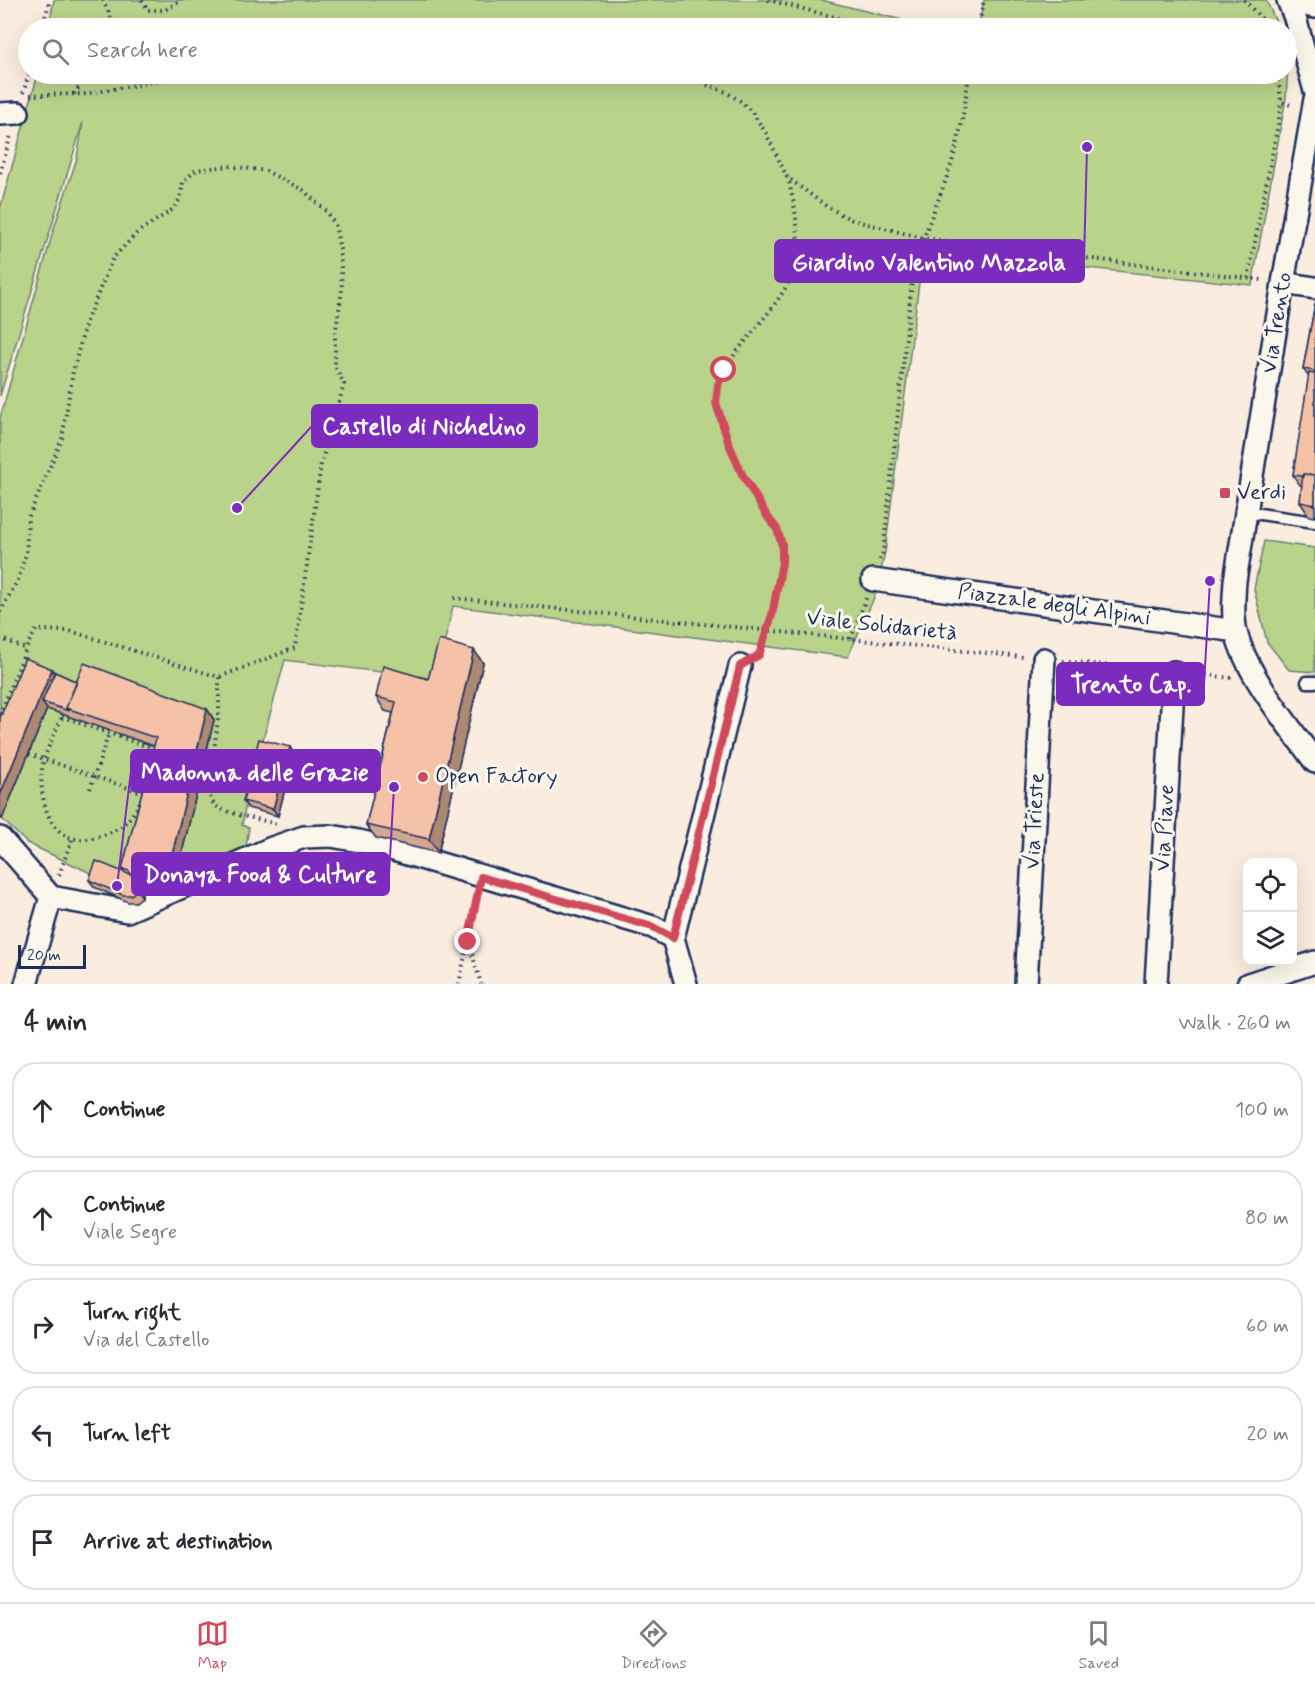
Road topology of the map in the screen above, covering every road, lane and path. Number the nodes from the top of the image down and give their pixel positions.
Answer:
1 (50, 0) edge
2 (103, 0) edge
3 (142, 0) edge
4 (182, 0) edge
5 (768, 0) edge
6 (984, 0) edge
7 (1244, 0) edge
8 (1290, 0) edge
9 (1315, 7) edge
10 (45, 18) edge
11 (111, 18) edge
12 (839, 18) edge
13 (980, 18) edge
14 (1261, 18) edge
15 (1295, 18) edge
16 (1297, 27) edge
17 (82, 84) edge
18 (147, 84) edge
19 (705, 84) edge
20 (968, 84) edge
21 (1279, 84) edge
22 (74, 94) junction
23 (1314, 101) edge
24 (1281, 102) junction
25 (14, 107) edge
26 (787, 177) junction
27 (923, 238) junction
28 (1248, 278) junction
29 (1283, 283) junction
30 (1315, 288) edge
31 (1246, 512) junction
32 (1315, 522) edge
33 (883, 552) dead end
34 (873, 580) dead end
35 (454, 598) dead end
36 (0, 612) edge
37 (768, 631) junction
38 (1236, 631) junction
39 (0, 638) edge
40 (26, 649) junction
41 (1044, 659) junction
42 (740, 666) joint
43 (1174, 672) junction
44 (219, 677) junction
45 (1258, 680) junction
46 (0, 714) edge
47 (109, 733) junction
48 (28, 754) dead end
49 (44, 760) junction
50 (1315, 762) edge
51 (95, 777) junction
52 (90, 789) dead end
53 (143, 793) junction
54 (304, 837) junction
55 (0, 838) edge
56 (72, 839) junction
57 (481, 877) junction
58 (51, 897) junction
59 (673, 938) junction
60 (468, 942) junction
61 (1315, 962) edge
62 (26, 984) edge
63 (459, 984) edge
64 (481, 984) edge
65 (686, 984) edge
66 (1026, 984) edge
67 (1156, 984) edge
68 (1248, 984) edge

1 - 10 path
2 - 11 path
3 - 4 path
5 - 12 path
6 - 13 path
7 - 14 path
8 - 9 street
8 - 15 street, Via Trento
16 - 23 street, Via Trento
17 - 22 path
18 - 22 path
19 - 26 path
20 - 27 path
21 - 24 path
22 - 25 path
23 - 24 path
23 - 29 street, Via Trento
24 - 28 path
26 - 27 path
26 - 37 path
27 - 28 path
27 - 33 path
28 - 29 path
29 - 30 street
29 - 31 street, Via Trento
31 - 32 lane
31 - 38 street, Via Trento
34 - 38 street, Piazzale degli Alpini
35 - 37 path, Viale Solidarietà
36 - 44 path
37 - 41 path, Viale Solidarietà
37 - 42 path
38 - 45 street, Via Trento
39 - 40 path
40 - 44 path
40 - 46 path
41 - 43 path, Viale Solidarietà
41 - 66 street, Via Trieste
42 - 59 street
43 - 45 path, Viale Solidarietà
43 - 67 street, Via Piave
44 - 54 path
45 - 50 street, Via Trento
47 - 49 path
47 - 51 path
47 - 53 path
48 - 49 path
49 - 51 path
49 - 56 path
51 - 52 path
51 - 53 path
53 - 56 path
54 - 57 street
54 - 58 street
55 - 58 street
56 - 58 path
57 - 59 street
57 - 60 path
58 - 62 street
59 - 65 street
60 - 63 path
60 - 64 path
61 - 68 street

